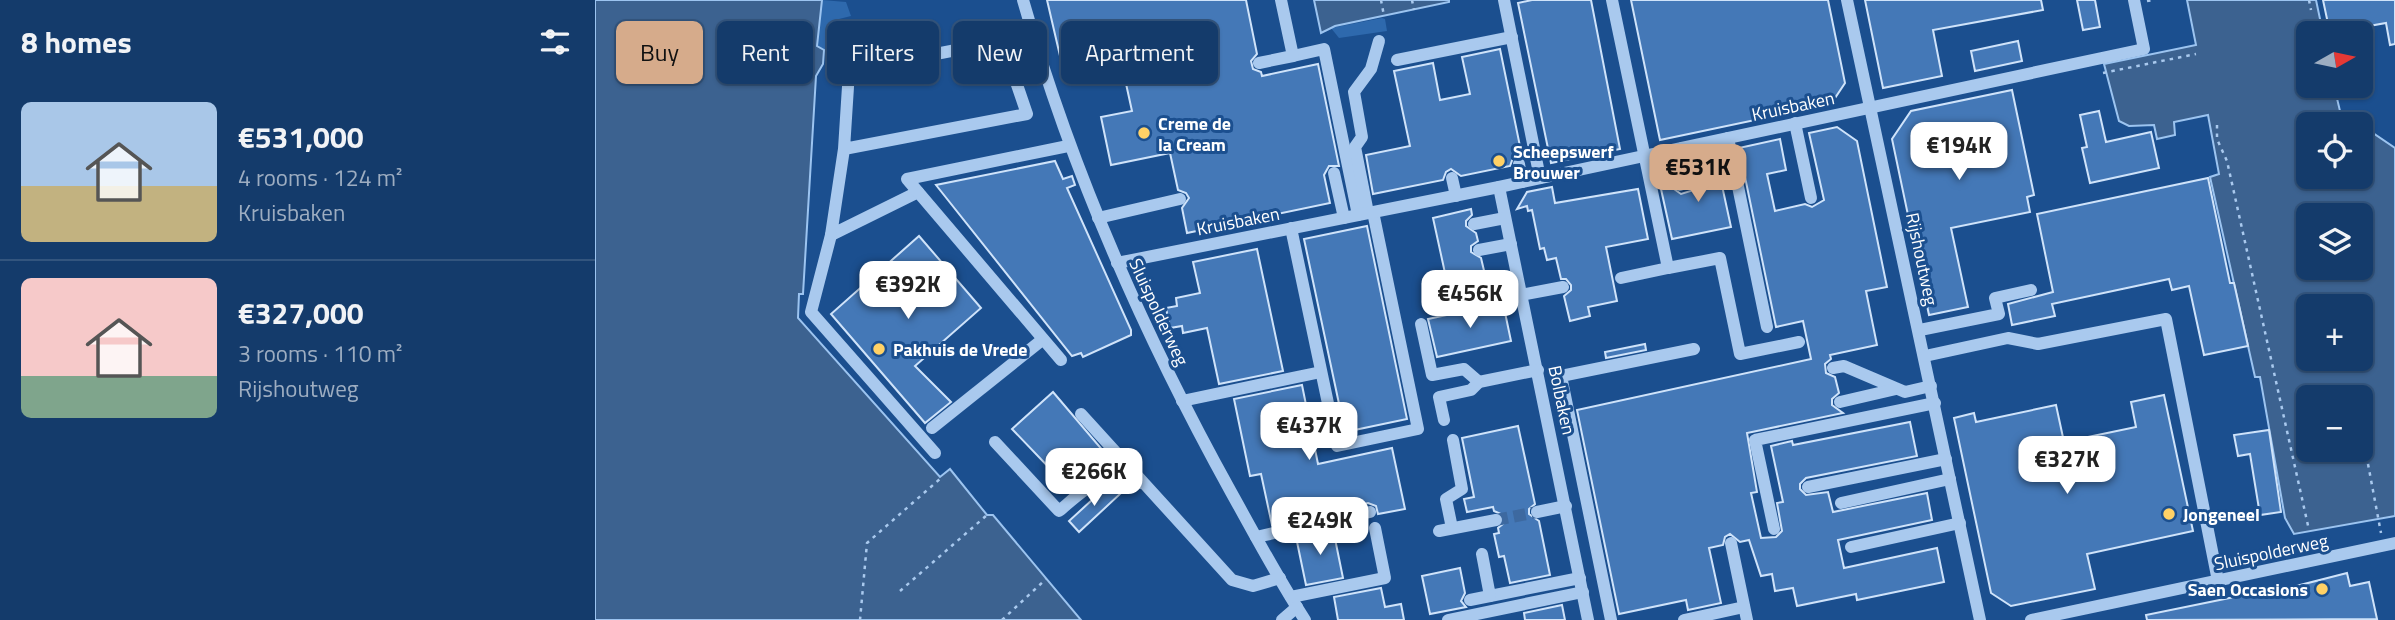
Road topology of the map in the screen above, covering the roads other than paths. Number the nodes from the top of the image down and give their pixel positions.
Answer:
1 (1023, 0) edge
2 (1281, 0) edge
3 (1504, 0) edge
4 (1612, 0) edge
5 (1847, 0) edge
6 (2140, 1) edge
7 (1512, 37) junction
8 (1379, 41) dead end
9 (1293, 56) junction
10 (1397, 60) dead end
11 (1259, 63) dead end
12 (1870, 108) junction
13 (1795, 123) junction
14 (1728, 138) junction
15 (1068, 146) junction
16 (844, 149) junction
17 (1677, 149) junction
18 (1644, 156) junction
19 (1519, 164) dead end
20 (1334, 173) dead end
21 (1452, 178) dead end
22 (1540, 178) junction
23 (1523, 182) junction
24 (1685, 184) dead end
25 (1499, 187) junction
26 (918, 192) junction
27 (1456, 196) junction
28 (1811, 198) dead end
29 (1180, 199) dead end
30 (1361, 215) junction
31 (1098, 218) junction
32 (1505, 218) junction
33 (1474, 224) dead end
34 (1291, 228) junction
35 (831, 235) junction
36 (1511, 244) junction
37 (1479, 250) dead end
38 (1117, 263) junction
39 (1668, 268) junction
40 (1621, 278) dead end
41 (1518, 281) junction
42 (1563, 287) dead end
43 (2031, 290) dead end
44 (1521, 295) junction
45 (1439, 298) dead end
46 (1421, 324) dead end
47 (1767, 327) dead end
48 (1920, 330) junction
49 (1042, 340) junction
50 (1799, 342) dead end
51 (1694, 349) dead end
52 (1925, 356) junction
53 (1061, 360) dead end
54 (1833, 368) dead end
55 (1538, 370) junction
56 (1321, 372) junction
57 (1479, 382) junction
58 (1931, 386) junction
59 (1896, 388) junction
60 (1182, 401) junction
61 (1840, 402) dead end
62 (1935, 403) junction
63 (1081, 414) dead end
64 (1444, 421) dead end
65 (932, 428) dead end
66 (1453, 440) dead end
67 (995, 442) dead end
68 (935, 453) dead end
69 (1946, 459) junction
70 (1950, 479) junction
71 (1145, 485) junction
72 (1808, 487) dead end
73 (1841, 503) dead end
74 (1566, 506) junction
75 (1370, 512) dead end
76 (1537, 512) tunnel mouth
77 (1496, 520) tunnel mouth
78 (1959, 523) junction
79 (1375, 528) dead end
80 (1774, 529) dead end
81 (1256, 537) junction
82 (1731, 543) dead end
83 (2395, 543) edge
84 (1851, 547) dead end
85 (1482, 554) dead end
86 (1280, 578) junction
87 (1580, 578) junction
88 (2218, 581) junction
89 (1583, 592) junction
90 (1490, 596) junction
91 (1471, 600) dead end
92 (1294, 602) junction
93 (1513, 607) junction
94 (1746, 614) edge
95 (1282, 620) edge
96 (1305, 620) edge
97 (1448, 620) edge
98 (1516, 620) edge
99 (1588, 620) edge
100 (1611, 620) edge
101 (1684, 620) edge
102 (1980, 620) edge
103 (2031, 620) edge

1 - 15 street, Sluispolderweg
2 - 9 street
3 - 7 street
4 - 18 street
5 - 12 street, Rijshoutweg
6 - 12 street, Kruisbaken
7 - 10 street
7 - 22 street
8 - 30 street
9 - 11 street
9 - 30 street
12 - 13 street, Kruisbaken
12 - 48 street, Rijshoutweg
13 - 14 street, Kruisbaken
13 - 28 street
14 - 17 street, Kruisbaken
14 - 47 street
15 - 26 street
15 - 31 street, Sluispolderweg
16 - 16 street
16 - 35 street
17 - 18 street, Kruisbaken
17 - 24 street
18 - 22 street, Kruisbaken
18 - 39 street
19 - 23 street
20 - 30 street
21 - 27 street
22 - 23 street, Kruisbaken
23 - 25 street, Kruisbaken
25 - 27 street, Kruisbaken
25 - 32 street, Bolbaken
26 - 35 street
26 - 49 street
27 - 30 street, Kruisbaken
29 - 31 street
30 - 34 street, Kruisbaken
30 - 56 street
31 - 38 street, Sluispolderweg
32 - 33 street
32 - 36 street, Bolbaken
34 - 38 street, Kruisbaken
34 - 56 street
35 - 68 street
36 - 37 street
36 - 41 street, Bolbaken
38 - 60 street, Sluispolderweg
39 - 40 street
39 - 50 street
41 - 44 street, Bolbaken
41 - 45 street
42 - 44 street
43 - 48 street
44 - 55 street, Bolbaken
46 - 57 street
48 - 52 street, Rijshoutweg
49 - 53 street
49 - 65 street
51 - 100 street
52 - 58 street, Rijshoutweg
52 - 88 street
54 - 59 street
55 - 57 street
55 - 74 street, Bolbaken
56 - 60 street
57 - 64 street
58 - 59 street
58 - 62 street, Rijshoutweg
59 - 61 street
60 - 81 street, Sluispolderweg
62 - 69 street, Rijshoutweg
62 - 80 street
63 - 71 street
66 - 77 street
67 - 71 street
69 - 70 street, Rijshoutweg
69 - 72 street
70 - 73 street
70 - 78 street, Rijshoutweg
71 - 86 street
74 - 76 street
74 - 87 street, Bolbaken
75 - 81 street
78 - 84 street
78 - 102 street, Rijshoutweg
79 - 92 street
81 - 86 street, Sluispolderweg
82 - 94 street
83 - 88 street, Sluispolderweg
85 - 90 street
86 - 92 street, Sluispolderweg
87 - 89 street, Bolbaken
87 - 90 street
88 - 103 street, Sluispolderweg
89 - 93 street
89 - 99 street, Bolbaken
90 - 91 street
92 - 95 street
92 - 96 street, Sluispolderweg
93 - 97 street
93 - 98 street
94 - 101 street

